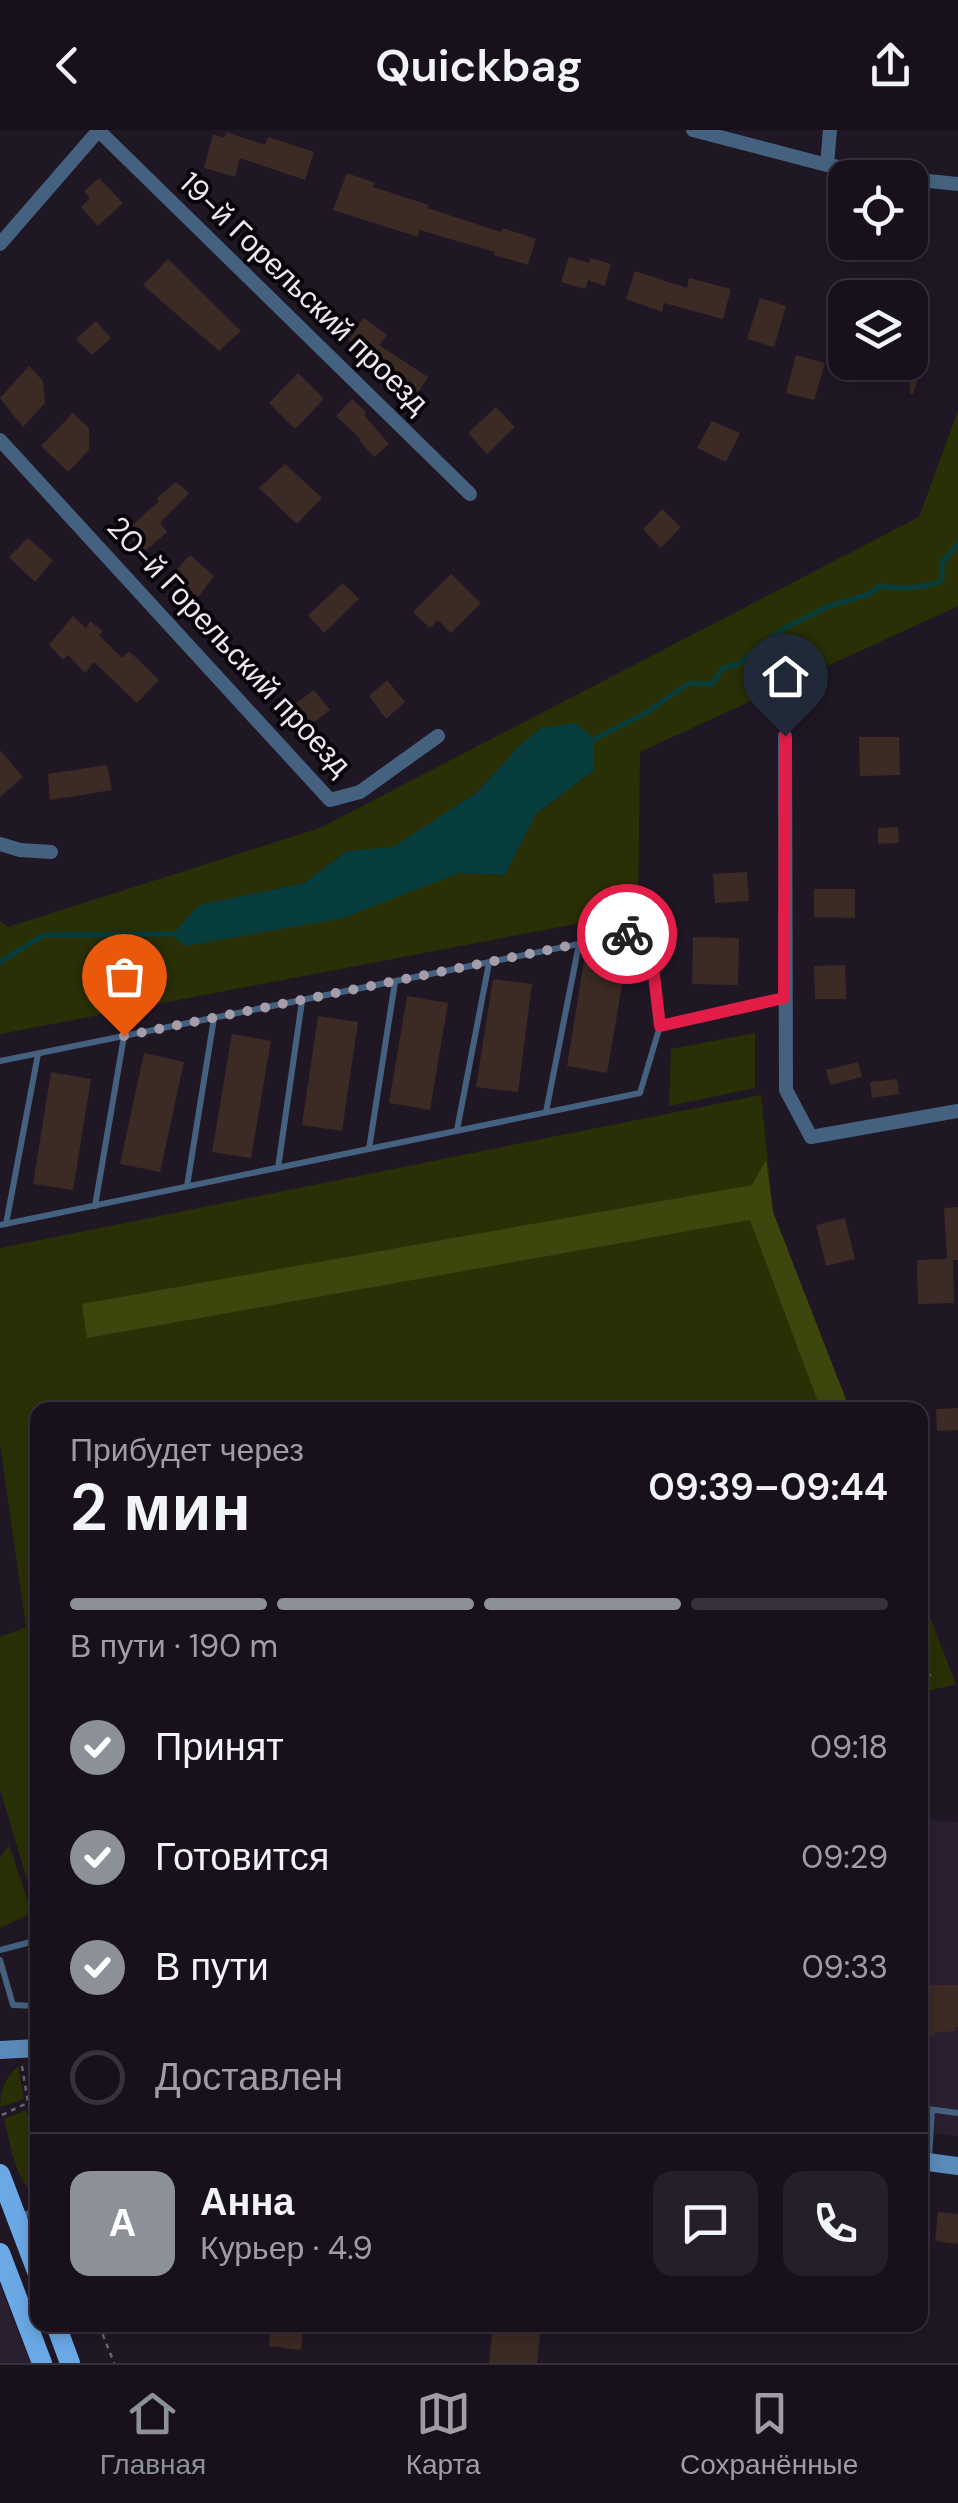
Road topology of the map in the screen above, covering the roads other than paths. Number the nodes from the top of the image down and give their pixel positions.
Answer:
1 (692, 130) edge
2 (830, 130) edge
3 (99, 131) edge
4 (827, 165) joint
5 (928, 181) edge
6 (958, 184) edge
7 (0, 244) edge
8 (0, 440) edge
9 (470, 494) dead end
10 (438, 736) dead end
11 (785, 736) dead end
12 (0, 844) edge
13 (51, 852) dead end
14 (579, 944) junction
15 (489, 963) junction
16 (395, 982) junction
17 (784, 998) junction
18 (302, 1001) junction
19 (214, 1018) junction
20 (660, 1026) junction
21 (124, 1036) junction
22 (38, 1054) junction
23 (0, 1061) edge
24 (546, 1112) junction
25 (958, 1112) edge
26 (457, 1130) junction
27 (369, 1149) junction
28 (278, 1168) junction
29 (187, 1186) junction
30 (95, 1206) junction
31 (3, 1225) edge
32 (30, 1942) edge
33 (0, 1950) edge
34 (0, 1960) edge
35 (30, 2006) edge
36 (30, 2048) edge
37 (0, 2050) edge
38 (928, 2109) edge
39 (932, 2110) junction
40 (958, 2113) edge
41 (928, 2136) edge
42 (928, 2162) edge
43 (958, 2166) edge
44 (0, 2174) edge
45 (30, 2213) edge
46 (17, 2217) junction
47 (0, 2252) edge
48 (30, 2252) edge
49 (30, 2331) edge
50 (30, 2332) edge
51 (59, 2332) edge
52 (42, 2363) edge
53 (70, 2363) edge

1 - 4 street
2 - 4 street
3 - 7 street
3 - 9 street, 19-й Горельский проезд
5 - 6 street
8 - 10 street, 20-й Горельский проезд
11 - 17 street
12 - 13 street
14 - 15 lane
14 - 20 lane
14 - 24 lane
15 - 16 lane
15 - 26 lane
16 - 18 lane
16 - 27 lane
17 - 20 lane
17 - 25 street
18 - 19 lane
18 - 28 lane
19 - 21 lane
19 - 29 lane
20 - 24 lane
21 - 22 lane
21 - 30 lane
22 - 23 lane
22 - 31 lane
24 - 26 lane
26 - 27 lane
27 - 28 lane
28 - 29 lane
29 - 30 lane
30 - 31 lane
32 - 33 lane
34 - 35 lane
36 - 37 main road
38 - 39 lane
39 - 40 lane
39 - 41 lane
42 - 43 main road
44 - 46 main road
45 - 46 lane
46 - 48 main road
47 - 49 main road
50 - 52 main road
51 - 53 main road

